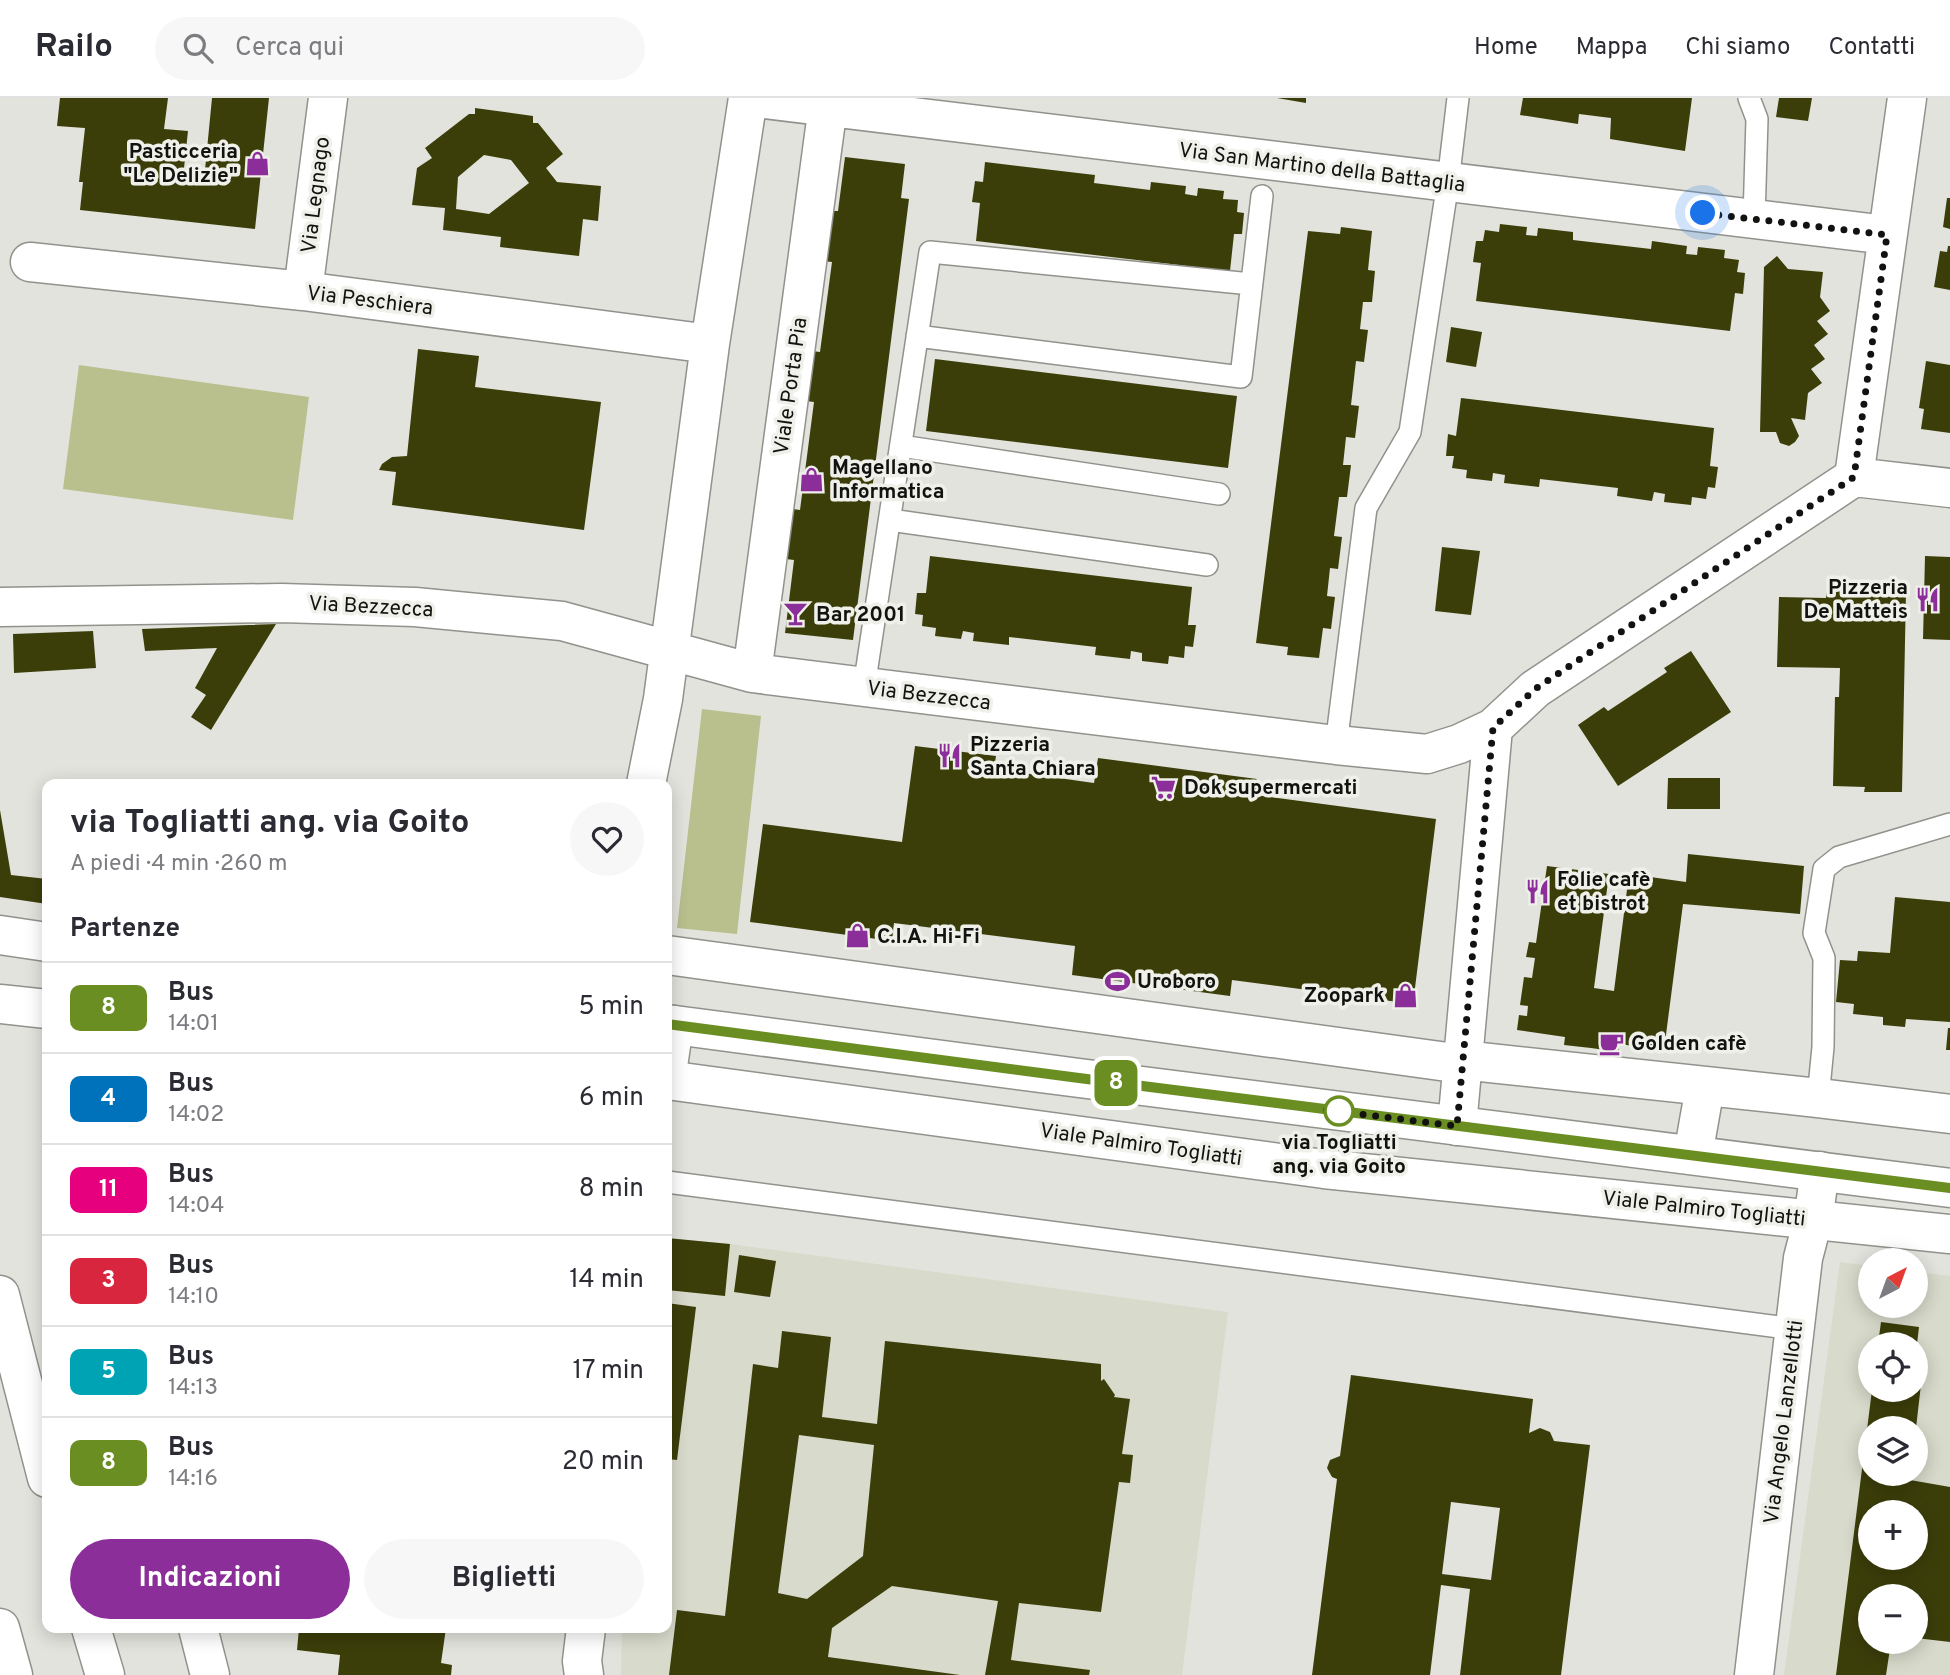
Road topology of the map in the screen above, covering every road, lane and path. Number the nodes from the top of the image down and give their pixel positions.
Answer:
1 (328, 98) edge
2 (748, 98) edge
3 (756, 98) edge
4 (1458, 98) edge
5 (1749, 98) edge
6 (1907, 98) edge
7 (828, 102) edge
8 (1448, 182) junction
9 (1262, 196) dead end
10 (1754, 219) junction
11 (1887, 235) junction
12 (30, 262) dead end
13 (1251, 284) junction
14 (303, 291) junction
15 (917, 336) junction
16 (710, 344) junction
17 (901, 446) junction
18 (1854, 477) junction
19 (1950, 488) edge
20 (1219, 494) dead end
21 (890, 520) junction
22 (1207, 565) dead end
23 (0, 607) edge
24 (669, 651) junction
25 (752, 673) junction
26 (864, 687) junction
27 (1493, 728) junction
28 (1336, 745) junction
29 (647, 779) edge
30 (1950, 824) edge
31 (0, 935) edge
32 (42, 941) edge
33 (672, 956) edge
34 (3, 1004) edge
35 (42, 1008) edge
36 (672, 1024) edge
37 (1462, 1062) junction
38 (672, 1081) edge
39 (1705, 1087) junction
40 (1818, 1098) junction
41 (1950, 1114) edge
42 (1457, 1126) junction
43 (1693, 1155) junction
44 (1820, 1171) junction
45 (672, 1183) edge
46 (1950, 1188) edge
47 (1812, 1220) junction
48 (1950, 1234) edge
49 (0, 1295) edge
50 (1794, 1329) junction
51 (42, 1459) edge
52 (0, 1628) edge
53 (92, 1633) edge
54 (199, 1633) edge
55 (585, 1633) edge
56 (13, 1675) edge
57 (104, 1675) edge
58 (209, 1675) edge
59 (584, 1675) edge
60 (1754, 1675) edge

1 - 14 main road, Via Legnago
2 - 16 main road
3 - 7 main road, Via San Martino della Battaglia
4 - 8 lane
5 - 10 lane
6 - 11 main road
7 - 8 main road, Via San Martino della Battaglia
7 - 25 main road, Viale Porta Pia
8 - 10 main road, Via San Martino della Battaglia
8 - 28 lane
9 - 13 lane
10 - 11 main road, Via San Martino della Battaglia
11 - 18 main road
12 - 14 main road, Via Peschiera
13 - 15 lane
13 - 15 lane
14 - 16 main road, Via Peschiera
15 - 17 lane
16 - 24 main road
17 - 20 lane
17 - 21 lane
18 - 19 main road
18 - 27 main road, Via Bezzecca
21 - 22 lane
21 - 26 lane
23 - 24 main road, Via Bezzecca
24 - 25 main road, Via Bezzecca
24 - 29 main road
25 - 26 main road, Via Bezzecca
26 - 28 main road, Via Bezzecca
27 - 28 main road, Via Bezzecca
27 - 37 main road
30 - 40 lane
31 - 32 main road
33 - 37 main road
34 - 35 main road
36 - 42 main road
37 - 39 main road
37 - 42 main road
38 - 47 main road, Viale Palmiro Togliatti
39 - 40 main road
39 - 43 main road
40 - 41 main road
42 - 43 main road
43 - 44 main road
44 - 46 main road
44 - 47 main road, Via Angelo Lanzellotti
45 - 50 lane
47 - 48 main road, Viale Palmiro Togliatti
47 - 50 main road, Via Angelo Lanzellotti
49 - 51 main road
50 - 60 main road, Via Angelo Lanzellotti
52 - 56 main road
53 - 57 main road
54 - 58 main road
55 - 59 main road

